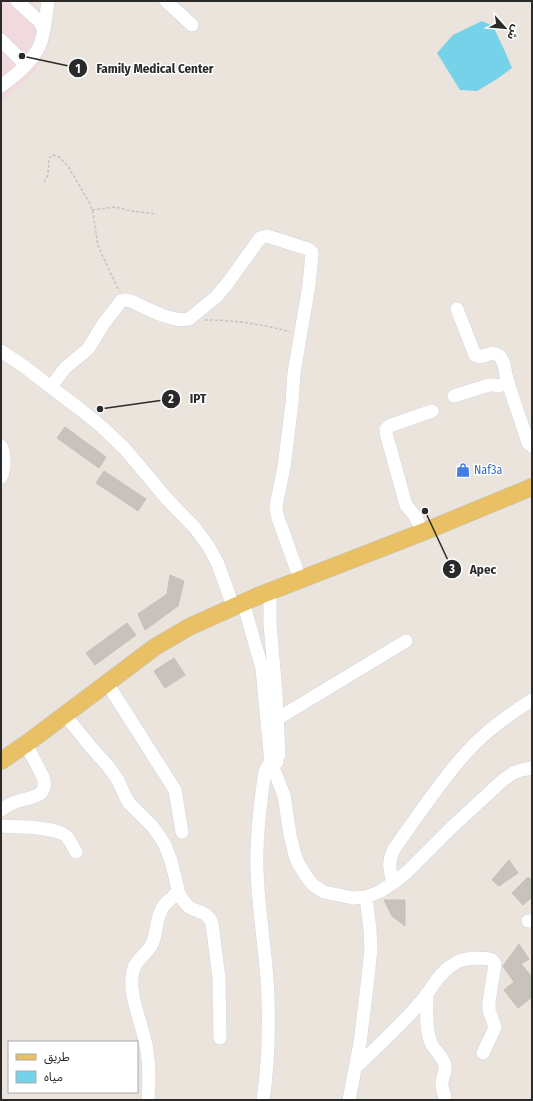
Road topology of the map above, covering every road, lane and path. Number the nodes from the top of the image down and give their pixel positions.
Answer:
1 (17, 1) edge
2 (48, 1) edge
3 (166, 1) edge
4 (192, 25) dead end
5 (44, 30) junction
6 (1, 40) edge
7 (26, 65) junction
8 (1, 86) edge
9 (44, 182) dead end
10 (92, 210) junction
11 (157, 214) dead end
12 (122, 300) junction
13 (458, 309) dead end
14 (189, 318) junction
15 (300, 335) junction
16 (1, 350) edge
17 (508, 383) junction
18 (51, 387) junction
19 (454, 396) dead end
20 (432, 411) dead end
21 (1, 446) edge
22 (532, 446) edge
23 (1, 477) edge
24 (532, 487) edge
25 (423, 532) junction
26 (300, 579) junction
27 (270, 591) junction
28 (238, 604) junction
29 (406, 641) dead end
30 (107, 683) junction
31 (270, 694) junction
32 (532, 700) edge
33 (65, 714) junction
34 (272, 721) junction
35 (26, 744) junction
36 (1, 761) edge
37 (275, 762) junction
38 (532, 768) edge
39 (1, 810) edge
40 (1, 826) edge
41 (182, 832) dead end
42 (76, 852) dead end
43 (393, 883) junction
44 (178, 892) junction
45 (366, 897) junction
46 (427, 993) junction
47 (220, 1038) dead end
48 (483, 1053) dead end
49 (356, 1067) junction
50 (148, 1100) edge
51 (262, 1100) edge
52 (349, 1100) edge
53 (445, 1100) edge

1 - 5 street
2 - 5 street
3 - 4 street
5 - 7 street
6 - 7 street
7 - 8 street
9 - 10 path
10 - 11 path
10 - 12 path
12 - 14 street
12 - 18 street
13 - 17 street
14 - 15 path
14 - 15 street
15 - 26 street
16 - 18 street
17 - 19 street
17 - 22 street
18 - 28 street
20 - 25 street
21 - 23 street
24 - 25 main road
25 - 26 main road
26 - 27 main road
27 - 28 main road
27 - 31 street
28 - 30 main road
28 - 31 street
29 - 34 street
30 - 33 main road
30 - 41 street
31 - 34 street
32 - 43 street
33 - 35 main road
33 - 44 street
34 - 37 street
35 - 36 main road
35 - 39 street
37 - 45 street
37 - 51 street
38 - 43 street
40 - 42 street
43 - 45 street
44 - 47 street
44 - 50 street
45 - 49 street
46 - 48 street
46 - 49 street
46 - 53 street
49 - 52 street

